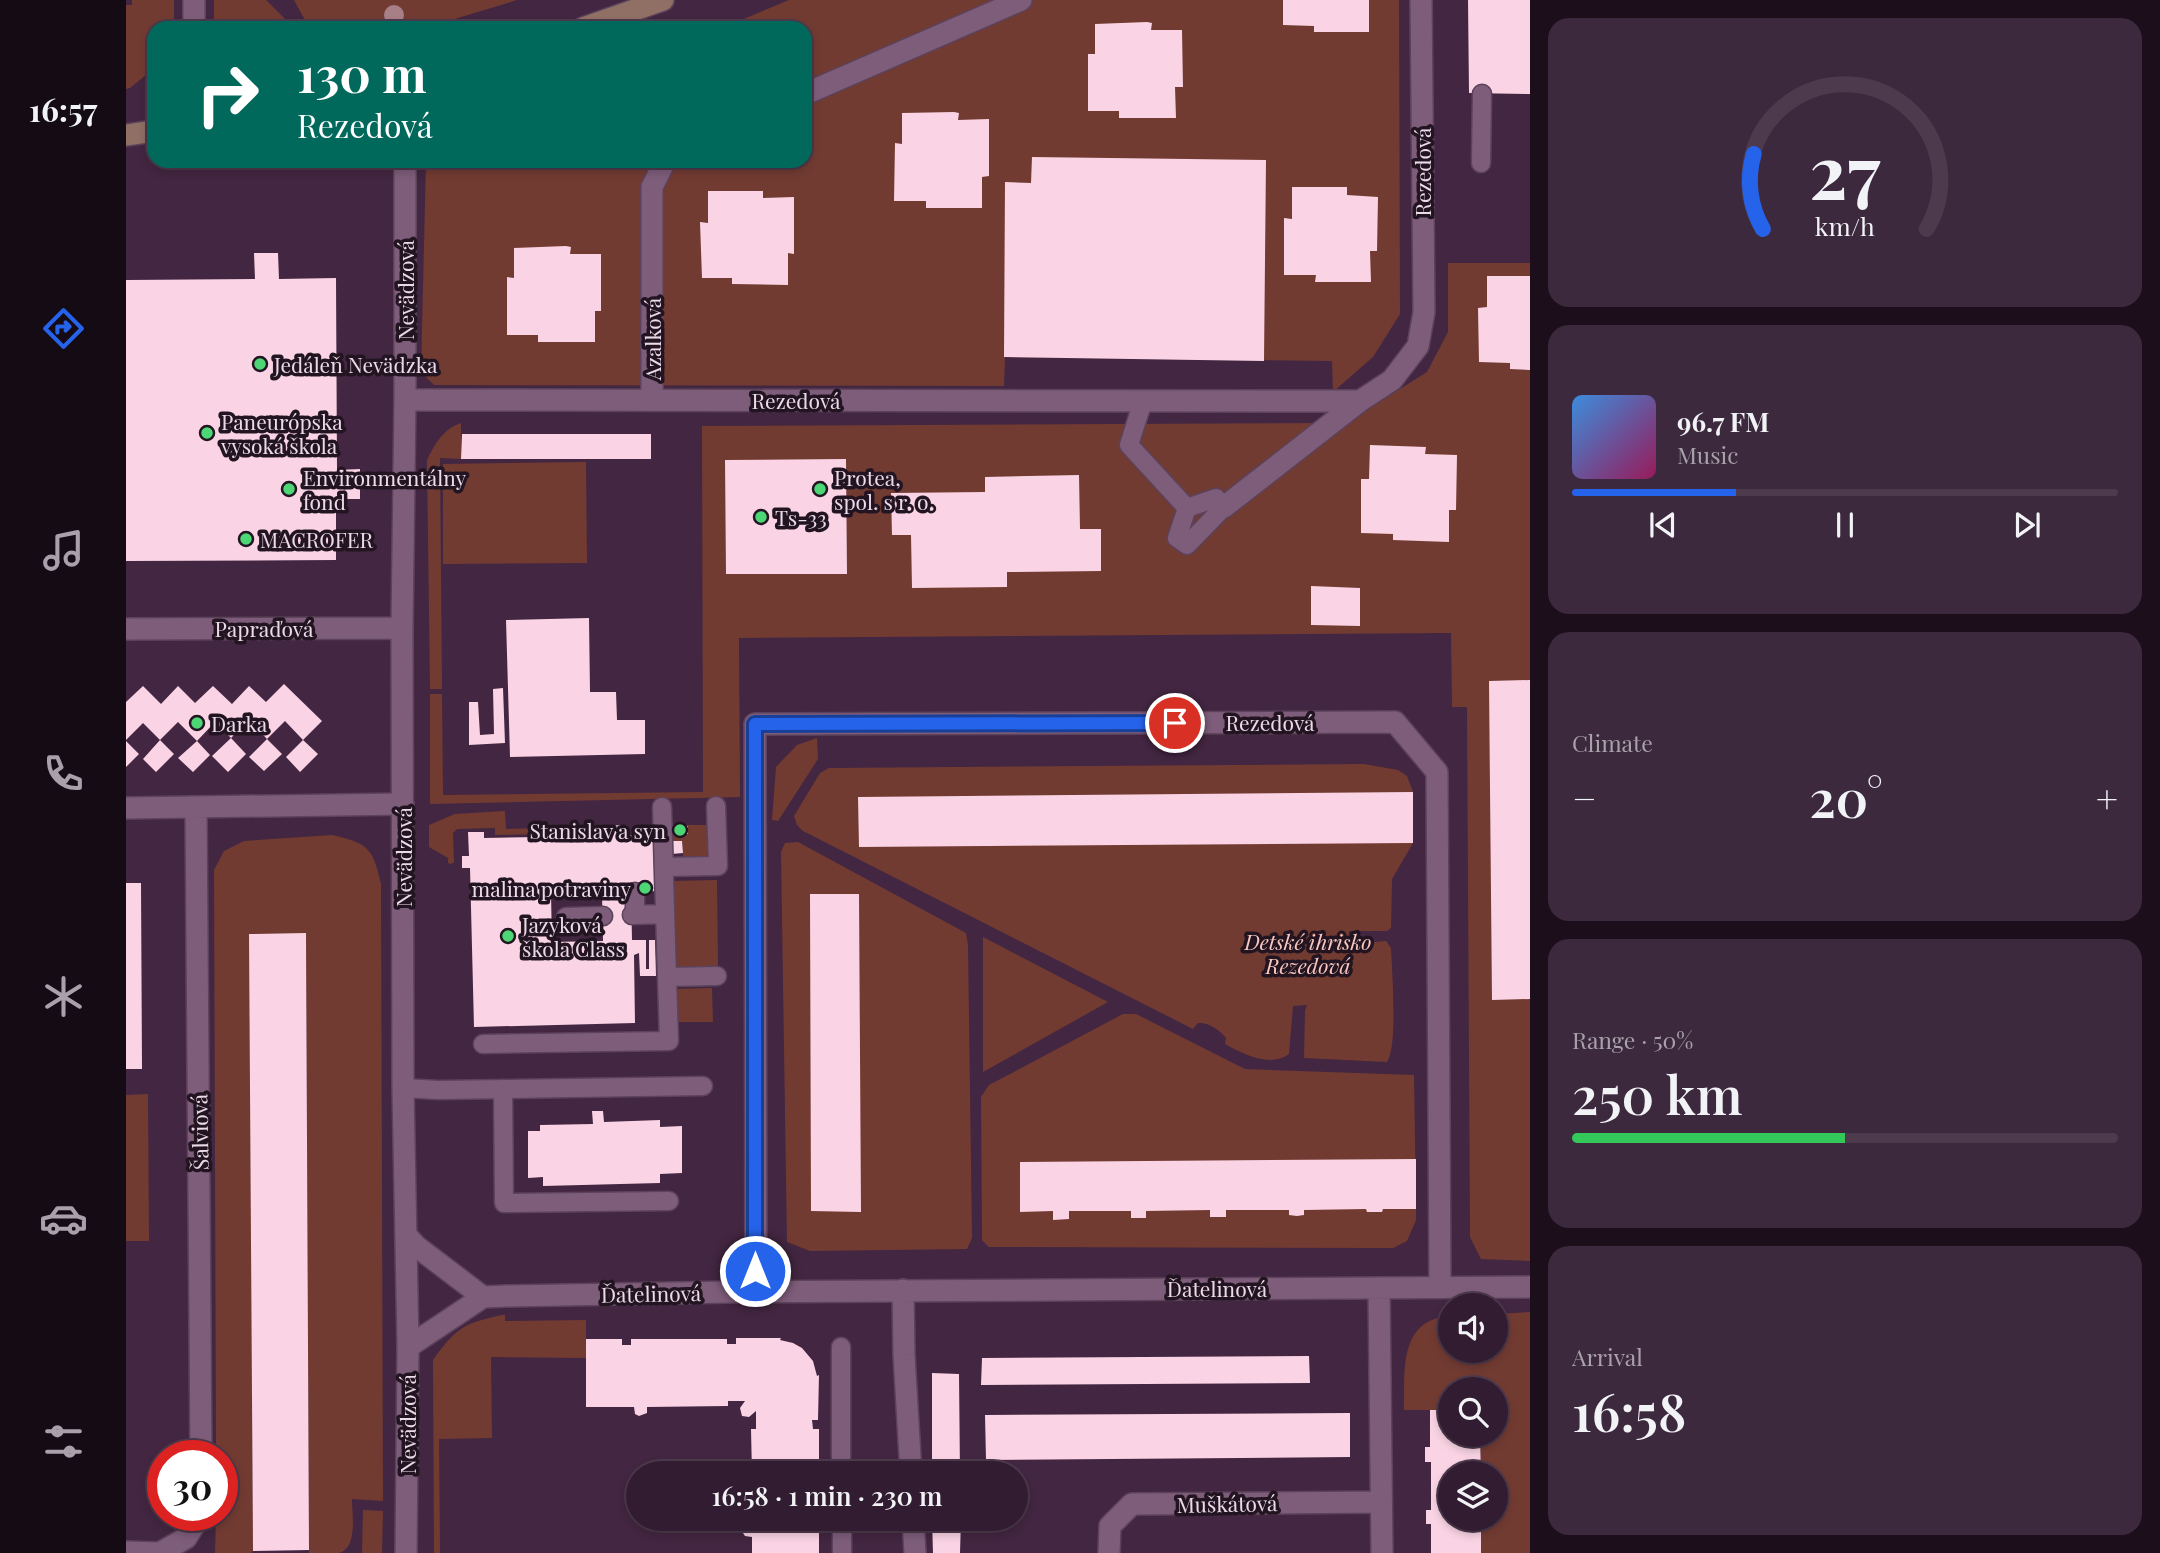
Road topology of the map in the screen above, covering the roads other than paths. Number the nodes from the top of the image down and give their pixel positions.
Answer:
1 (194, 0) edge
2 (663, 0) edge
3 (1021, 0) edge
4 (1421, 0) edge
5 (194, 21) edge
6 (603, 21) edge
7 (812, 91) edge
8 (1482, 93) dead end
9 (147, 132) edge
10 (126, 135) edge
11 (1481, 163) dead end
12 (405, 168) edge
13 (662, 168) edge
14 (652, 399) junction
15 (405, 400) junction
16 (1143, 401) junction
17 (1360, 401) junction
18 (1224, 507) junction
19 (1187, 508) junction
20 (402, 628) junction
21 (126, 629) edge
22 (403, 804) junction
23 (716, 806) dead end
24 (662, 807) dead end
25 (126, 808) edge
26 (195, 809) junction
27 (664, 867) junction
28 (635, 892) dead end
29 (665, 914) junction
30 (603, 916) dead end
31 (566, 918) dead end
32 (717, 976) dead end
33 (667, 977) junction
34 (483, 1044) dead end
35 (704, 1087) dead end
36 (403, 1088) junction
37 (503, 1089) junction
38 (668, 1201) dead end
39 (406, 1235) junction
40 (1440, 1287) junction
41 (1530, 1287) edge
42 (1379, 1288) junction
43 (903, 1290) junction
44 (756, 1292) junction
45 (483, 1297) junction
46 (408, 1347) junction
47 (841, 1347) dead end
48 (201, 1440) edge
49 (841, 1461) edge
50 (910, 1461) edge
51 (1381, 1502) junction
52 (190, 1531) edge
53 (842, 1531) edge
54 (914, 1531) edge
55 (126, 1552) edge
56 (406, 1553) edge
57 (842, 1553) edge
58 (915, 1553) edge
59 (1109, 1553) edge
60 (1382, 1553) edge

1 - 5 street
2 - 6 main road
3 - 7 street
4 - 17 street, Rezedová
8 - 11 lane
9 - 10 main road
12 - 15 street, Nevädzová
13 - 14 street, Azalková
14 - 15 street, Azalková
14 - 16 street, Rezedová
15 - 20 street, Nevädzová
16 - 17 street, Rezedová
16 - 19 lane
17 - 18 street, Rezedová
18 - 19 lane
18 - 19 lane
20 - 21 street, Papraďová
20 - 22 street, Nevädzová
22 - 26 street
22 - 36 street, Nevädzová
23 - 27 lane
24 - 27 lane
25 - 26 street
26 - 48 street, Šalviová
27 - 29 lane
28 - 29 lane
29 - 33 lane
30 - 31 lane
32 - 33 lane
33 - 34 lane
35 - 37 lane
36 - 37 lane
36 - 39 street, Nevädzová
37 - 38 lane
39 - 45 street
39 - 46 street, Nevädzová
40 - 41 street, Ďatelinová
40 - 42 street, Ďatelinová
40 - 44 street, Rezedová
42 - 43 street, Ďatelinová
42 - 51 street
43 - 44 street, Ďatelinová
43 - 50 street
44 - 45 street, Ďatelinová
45 - 46 street
46 - 56 street, Nevädzová
47 - 49 lane
51 - 59 street, Muškátová
51 - 60 street
52 - 55 street
53 - 57 lane
54 - 58 street

